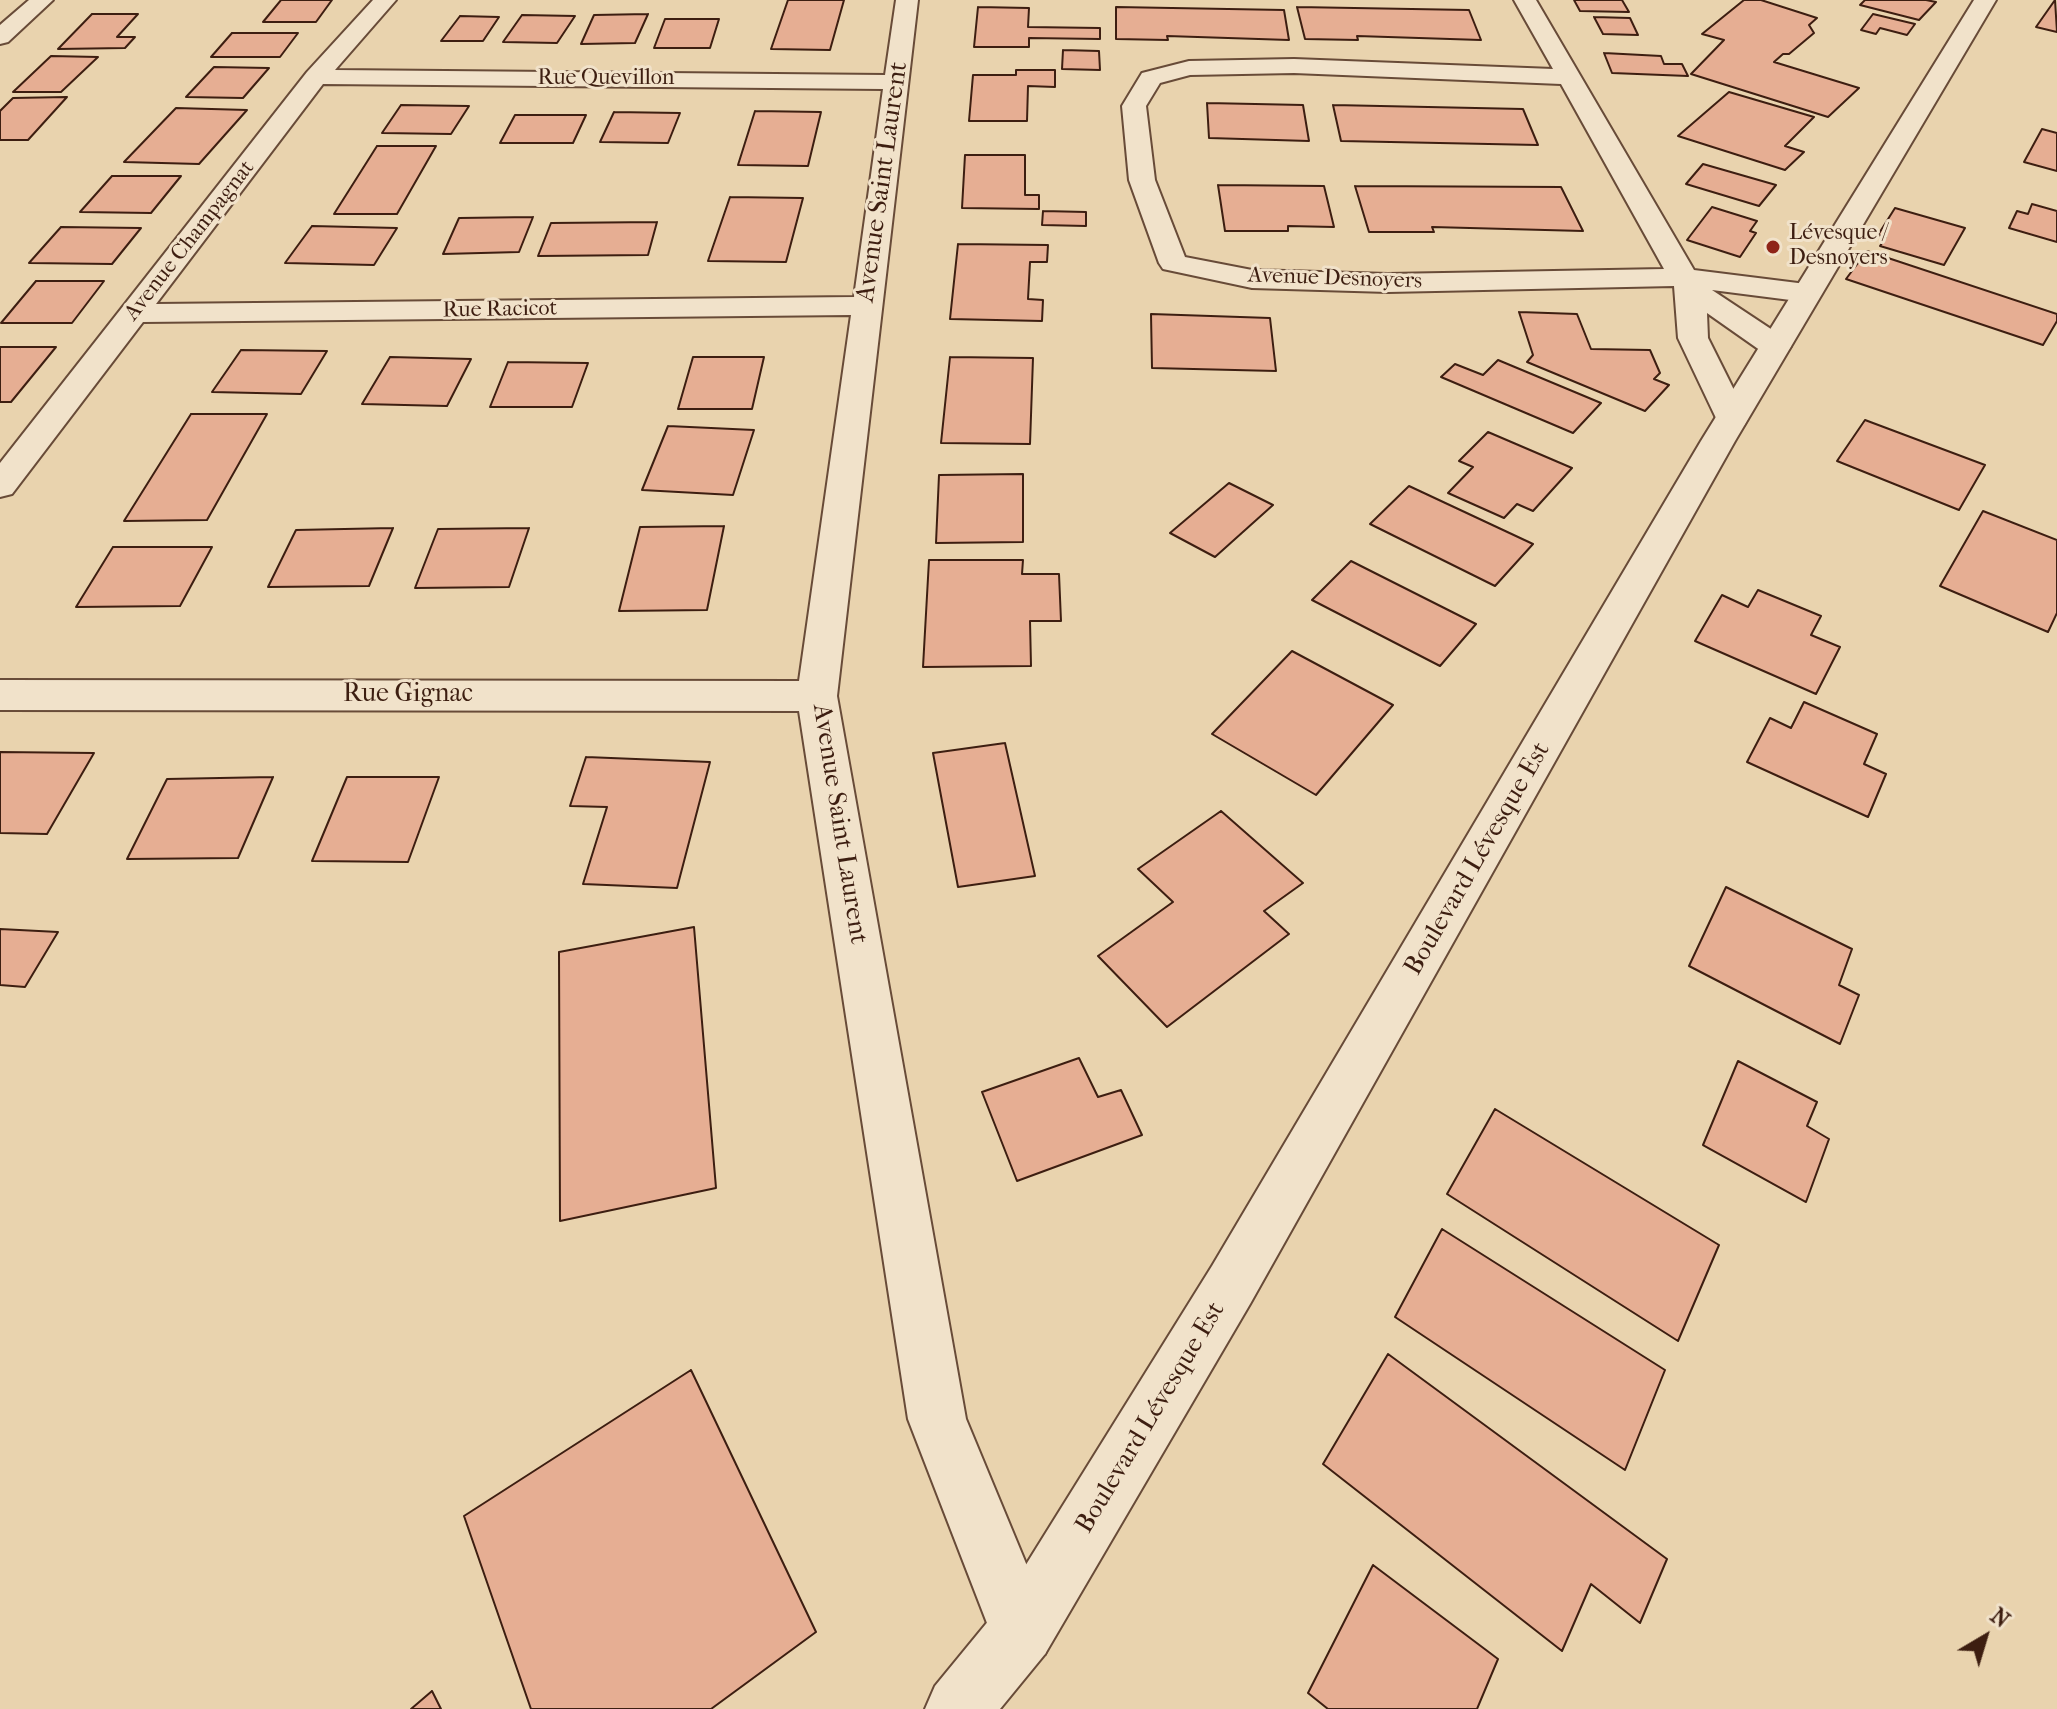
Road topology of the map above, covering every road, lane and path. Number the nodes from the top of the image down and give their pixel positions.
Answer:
1 (42, 0) edge
2 (385, 0) edge
3 (907, 0) edge
4 (1525, 0) edge
5 (1985, 0) edge
6 (0, 37) edge
7 (316, 77) junction
8 (1569, 77) junction
9 (896, 82) junction
10 (1686, 282) junction
11 (1806, 293) junction
12 (866, 306) junction
13 (134, 313) junction
14 (1775, 346) junction
15 (1732, 418) junction
16 (0, 486) edge
17 (0, 695) edge
18 (817, 696) junction
19 (1022, 1631) junction
20 (958, 1709) edge

1 - 6 street
2 - 7 street, Avenue Champagnat
3 - 9 street, Avenue Saint Laurent
4 - 8 street
5 - 11 street, Boulevard Lévesque Est
7 - 9 street, Rue Quevillon
7 - 13 street, Avenue Champagnat
8 - 10 street
8 - 10 street, Avenue Desnoyers
9 - 12 street, Avenue Saint Laurent
10 - 11 street
10 - 14 street
10 - 15 street
11 - 14 street, Boulevard Lévesque Est
12 - 13 street, Rue Racicot
12 - 18 street, Avenue Saint Laurent
13 - 16 street, Avenue Champagnat
14 - 15 street, Boulevard Lévesque Est
15 - 19 street, Boulevard Lévesque Est
17 - 18 street, Rue Gignac
18 - 19 street, Avenue Saint Laurent
19 - 20 street, Boulevard Lévesque Est

